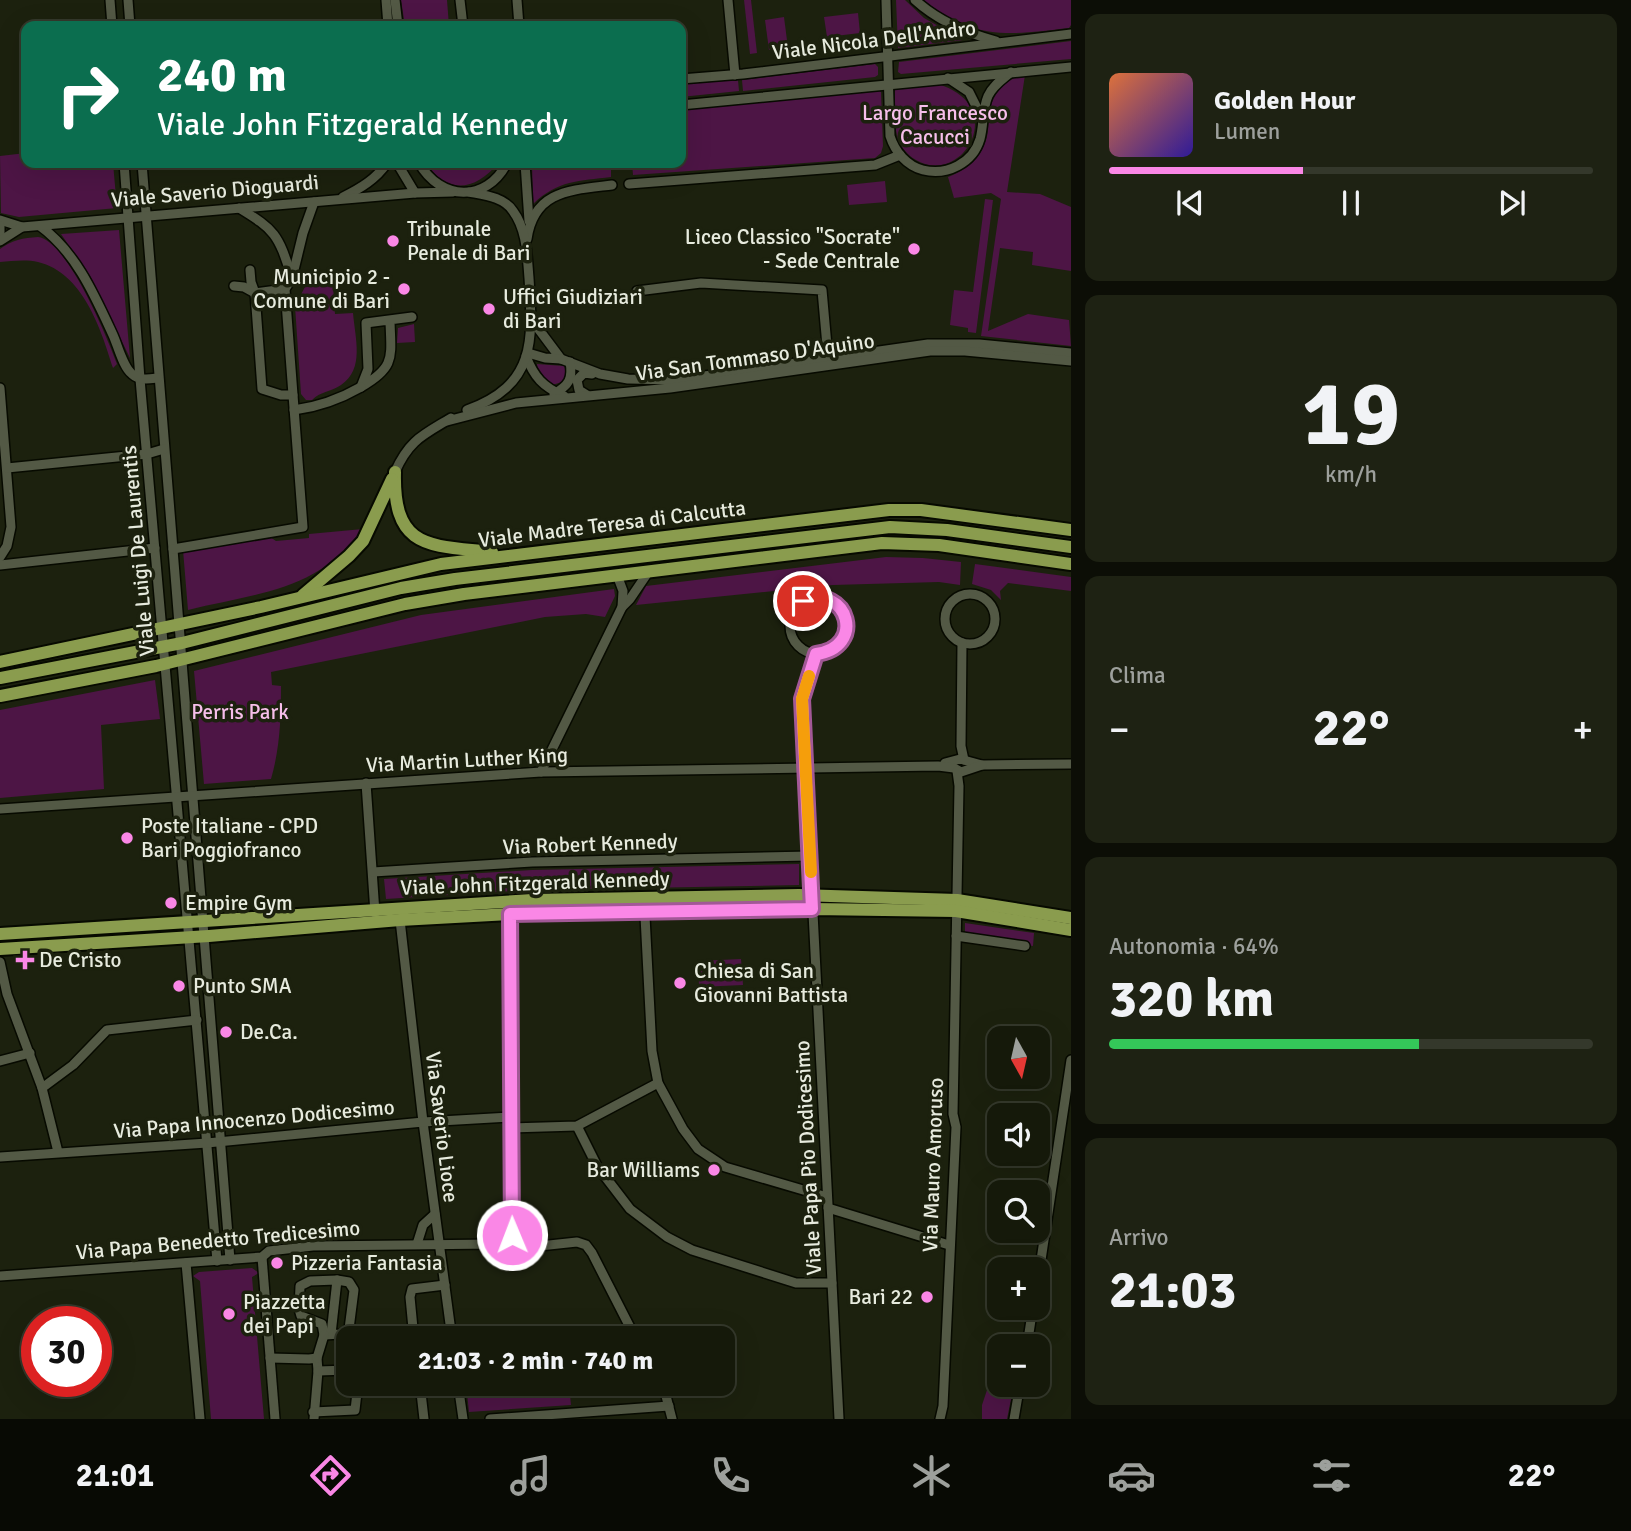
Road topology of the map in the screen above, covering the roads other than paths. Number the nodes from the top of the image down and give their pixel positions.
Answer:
1 (110, 0) edge
2 (128, 0) edge
3 (386, 0) edge
4 (395, 0) edge
5 (460, 0) edge
6 (517, 0) edge
7 (728, 0) edge
8 (886, 0) edge
9 (915, 0) edge
10 (112, 21) edge
11 (130, 21) edge
12 (388, 21) edge
13 (397, 21) edge
14 (462, 21) edge
15 (519, 21) edge
16 (1071, 34) edge
17 (1001, 42) junction
18 (887, 56) junction
19 (1071, 67) edge
20 (1012, 71) junction
21 (735, 75) junction
22 (947, 77) junction
23 (686, 79) edge
24 (888, 83) junction
25 (686, 103) edge
26 (982, 118) junction
27 (900, 155) junction
28 (124, 168) edge
29 (142, 168) edge
30 (384, 168) edge
31 (400, 168) edge
32 (422, 168) edge
33 (504, 168) edge
34 (525, 168) edge
35 (629, 184) dead end
36 (612, 185) dead end
37 (453, 192) junction
38 (469, 192) junction
39 (415, 193) junction
40 (335, 200) junction
41 (314, 202) junction
42 (239, 208) junction
43 (513, 210) junction
44 (528, 210) junction
45 (146, 216) junction
46 (129, 218) junction
47 (0, 219) edge
48 (529, 223) junction
49 (0, 226) edge
50 (40, 226) junction
51 (22, 227) junction
52 (0, 239) edge
53 (526, 240) junction
54 (250, 270) dead end
55 (292, 278) junction
56 (233, 286) dead end
57 (285, 289) junction
58 (637, 291) dead end
59 (255, 293) junction
60 (412, 317) dead end
61 (531, 319) junction
62 (390, 321) junction
63 (1071, 353) edge
64 (527, 355) junction
65 (368, 356) junction
66 (828, 358) junction
67 (566, 361) junction
68 (1071, 361) edge
69 (388, 364) junction
70 (600, 374) junction
71 (158, 378) junction
72 (140, 379) junction
73 (361, 387) junction
74 (0, 388) edge
75 (556, 393) junction
76 (293, 395) junction
77 (587, 396) junction
78 (567, 397) junction
79 (540, 400) junction
80 (1, 402) edge
81 (294, 410) junction
82 (447, 421) junction
83 (164, 449) junction
84 (147, 454) junction
85 (8, 468) junction
86 (396, 472) junction
87 (1071, 530) edge
88 (1022, 540) junction
89 (1071, 547) edge
90 (155, 548) junction
91 (173, 549) junction
92 (513, 554) junction
93 (1002, 555) junction
94 (0, 556) edge
95 (1071, 564) edge
96 (0, 565) edge
97 (649, 571) junction
98 (617, 575) junction
99 (298, 598) junction
100 (261, 607) junction
101 (622, 607) junction
102 (180, 625) junction
103 (256, 625) junction
104 (162, 628) junction
105 (182, 643) junction
106 (962, 643) junction
107 (164, 646) junction
108 (816, 654) junction
109 (183, 659) junction
110 (0, 662) edge
111 (76, 663) junction
112 (165, 664) junction
113 (0, 678) edge
114 (70, 681) junction
115 (0, 696) edge
116 (1071, 764) edge
117 (960, 765) junction
118 (805, 768) junction
119 (541, 772) junction
120 (366, 783) junction
121 (194, 795) junction
122 (176, 796) junction
123 (0, 809) edge
124 (810, 856) junction
125 (373, 872) junction
126 (644, 897) junction
127 (812, 902) junction
128 (956, 906) junction
129 (645, 912) junction
130 (510, 914) junction
131 (375, 916) junction
132 (1071, 918) edge
133 (400, 920) junction
134 (204, 921) junction
135 (187, 922) junction
136 (1071, 930) edge
137 (0, 934) edge
138 (205, 936) junction
139 (956, 936) junction
140 (190, 937) junction
141 (1025, 946) dead end
142 (0, 949) edge
143 (0, 962) edge
144 (3, 994) edge
145 (197, 1020) junction
146 (30, 1053) junction
147 (0, 1060) edge
148 (1071, 1060) edge
149 (658, 1083) junction
150 (42, 1088) junction
151 (510, 1117) junction
152 (423, 1122) junction
153 (577, 1126) junction
154 (510, 1128) junction
155 (221, 1142) junction
156 (207, 1143) junction
157 (58, 1152) junction
158 (0, 1157) edge
159 (827, 1196) junction
160 (828, 1208) junction
161 (435, 1214) junction
162 (417, 1244) junction
163 (439, 1245) junction
164 (949, 1245) junction
165 (510, 1246) junction
166 (262, 1257) junction
167 (1041, 1257) edge
168 (230, 1259) junction
169 (217, 1261) junction
170 (186, 1263) junction
171 (0, 1276) edge
172 (337, 1280) junction
173 (832, 1283) junction
174 (445, 1285) junction
175 (413, 1326) edge
176 (450, 1326) edge
177 (629, 1326) edge
178 (327, 1334) junction
179 (270, 1358) junction
180 (317, 1358) junction
181 (336, 1370) edge
182 (318, 1371) junction
183 (357, 1396) edge
184 (421, 1396) edge
185 (460, 1396) edge
186 (665, 1396) edge
187 (1018, 1397) edge
188 (669, 1406) junction
189 (313, 1416) edge
190 (200, 1419) edge
191 (275, 1419) edge
192 (424, 1419) edge
193 (463, 1419) edge
194 (490, 1419) edge
195 (671, 1419) edge
196 (839, 1419) edge
197 (940, 1419) edge
198 (1014, 1419) edge

1 - 10 street
2 - 11 street
3 - 12 street
4 - 13 street
5 - 14 street
6 - 15 street
7 - 21 street
8 - 18 street
9 - 17 street
16 - 17 street, Viale Nicola Dell'Andro
17 - 18 street, Viale Nicola Dell'Andro
18 - 21 street, Viale Nicola Dell'Andro
18 - 24 street
19 - 20 street, Viale Nicola Dell'Andro
20 - 22 street, Viale Nicola Dell'Andro
20 - 26 street
21 - 23 street, Viale Nicola Dell'Andro
22 - 24 street, Viale Nicola Dell'Andro
22 - 26 street
24 - 25 street, Viale Nicola Dell'Andro
24 - 27 street
26 - 27 street
27 - 35 street
28 - 46 street, Viale Luigi De Laurentis
29 - 45 street, Viale Luigi De Laurentis
30 - 40 street
31 - 39 street
32 - 37 street
33 - 38 street
34 - 44 street
36 - 48 street
37 - 38 street, Viale Saverio Dioguardi
37 - 39 street, Viale Saverio Dioguardi
38 - 43 street
39 - 40 street, Viale Saverio Dioguardi
40 - 41 street, Viale Saverio Dioguardi
41 - 42 street, Viale Saverio Dioguardi
41 - 55 street
42 - 45 street, Viale Saverio Dioguardi
42 - 55 street
43 - 44 street
43 - 53 street
44 - 48 street
45 - 46 street, Viale Saverio Dioguardi
45 - 71 street, Viale Luigi De Laurentis
46 - 50 street, Viale Saverio Dioguardi
46 - 72 street, Viale Luigi De Laurentis
47 - 51 street, Viale Saverio Dioguardi
48 - 53 street
49 - 52 street
50 - 51 street, Viale Saverio Dioguardi
50 - 72 street
51 - 52 street, Viale Saverio Dioguardi
53 - 61 street
54 - 59 street
55 - 57 street
56 - 59 street
57 - 59 street
57 - 76 street
58 - 66 street
59 - 76 street
60 - 62 street
61 - 64 street
61 - 67 street
62 - 65 street
62 - 69 street
63 - 66 street, Via San Tommaso D'Aquino
64 - 67 street, Via San Tommaso D'Aquino
64 - 75 street
64 - 82 street
65 - 69 street
65 - 73 street
66 - 70 street, Via San Tommaso D'Aquino
67 - 70 street, Via San Tommaso D'Aquino
67 - 75 street
68 - 77 street, Via San Tommaso D'Aquino
69 - 73 street
70 - 77 street
71 - 72 street
71 - 83 street, Viale Luigi De Laurentis
72 - 84 street, Viale Luigi De Laurentis
73 - 81 street
74 - 80 street
75 - 78 street
75 - 79 street
76 - 81 street
77 - 78 street, Via San Tommaso D'Aquino
78 - 79 street, Via San Tommaso D'Aquino
79 - 82 street, Via San Tommaso D'Aquino
80 - 85 street
81 - 91 street
82 - 86 street
83 - 84 street
83 - 91 street, Viale Luigi De Laurentis
84 - 85 street
84 - 90 street, Viale Luigi De Laurentis
85 - 94 street
86 - 92 main road
86 - 99 main road
87 - 92 main road, Viale Madre Teresa di Calcutta
88 - 89 main road, Viale Madre Teresa di Calcutta
88 - 93 main road
88 - 103 main road, Viale Madre Teresa di Calcutta
90 - 96 street
90 - 104 street, Viale Luigi De Laurentis
91 - 102 street, Viale Luigi De Laurentis
92 - 99 main road, Viale Madre Teresa di Calcutta
93 - 95 main road
93 - 97 main road
97 - 98 main road
97 - 101 street
98 - 101 street
98 - 109 main road
99 - 100 main road, Viale Madre Teresa di Calcutta
100 - 102 main road, Viale Madre Teresa di Calcutta
100 - 103 main road
101 - 119 street
102 - 104 main road, Viale Madre Teresa di Calcutta
102 - 105 street, Viale Luigi De Laurentis
103 - 105 main road, Viale Madre Teresa di Calcutta
104 - 107 street, Viale Luigi De Laurentis
104 - 110 main road, Viale Madre Teresa di Calcutta
105 - 107 main road, Viale Madre Teresa di Calcutta
105 - 109 street, Viale Luigi De Laurentis
106 - 106 street
106 - 117 street, Via Mauro Amoruso
107 - 111 main road, Viale Madre Teresa di Calcutta
107 - 112 street, Viale Luigi De Laurentis
108 - 108 street
108 - 118 street
109 - 112 main road
109 - 121 street, Viale Luigi De Laurentis
111 - 113 main road, Viale Madre Teresa di Calcutta
111 - 114 main road
112 - 114 main road
112 - 122 street, Viale Luigi De Laurentis
114 - 115 main road
116 - 117 street, Via Martin Luther King
117 - 118 street, Via Martin Luther King
117 - 128 street, Via Mauro Amoruso
118 - 119 street, Via Martin Luther King
118 - 124 street
119 - 120 street, Via Martin Luther King
120 - 121 street, Via Martin Luther King
120 - 125 street
121 - 122 street, Via Martin Luther King
121 - 134 street, Viale Luigi De Laurentis
122 - 123 street, Via Martin Luther King
122 - 135 street, Viale Luigi De Laurentis
124 - 125 street, Via Robert Kennedy
124 - 127 street
125 - 131 street
126 - 127 main road, Viale John Fitzgerald Kennedy
126 - 129 street
126 - 131 main road, Viale John Fitzgerald Kennedy
127 - 128 main road, Viale John Fitzgerald Kennedy
127 - 129 main road, Viale John Fitzgerald Kennedy
127 - 159 street, Viale Papa Pio Dodicesimo
128 - 132 main road, Viale John Fitzgerald Kennedy
128 - 136 main road, Viale John Fitzgerald Kennedy
128 - 139 street, Via Mauro Amoruso
129 - 130 main road, Viale John Fitzgerald Kennedy
129 - 149 street
130 - 133 main road, Viale John Fitzgerald Kennedy
130 - 151 street
131 - 133 main road, Viale John Fitzgerald Kennedy
131 - 134 main road, Viale John Fitzgerald Kennedy
131 - 138 main road, Viale John Fitzgerald Kennedy
133 - 152 street, Via Saverio Lioce
134 - 135 main road, Viale John Fitzgerald Kennedy
134 - 138 street, Viale Luigi De Laurentis
135 - 137 main road, Viale John Fitzgerald Kennedy
135 - 140 street, Viale Luigi De Laurentis
138 - 140 main road, Viale John Fitzgerald Kennedy
138 - 155 street, Viale Luigi De Laurentis
139 - 141 street
139 - 164 street, Via Mauro Amoruso
140 - 142 main road, Viale John Fitzgerald Kennedy
140 - 145 street, Viale Luigi De Laurentis
143 - 144 street
144 - 146 street
145 - 150 street
145 - 156 street, Viale Luigi De Laurentis
146 - 147 street
146 - 150 street
148 - 167 street
149 - 153 street
149 - 159 street
150 - 157 street
151 - 152 street, Via Papa Innocenzo Dodicesimo
151 - 154 street
152 - 155 street, Via Papa Innocenzo Dodicesimo
152 - 161 street, Via Saverio Lioce
153 - 154 street
153 - 173 street
154 - 165 street
155 - 156 street, Via Papa Innocenzo Dodicesimo
155 - 168 street, Viale Luigi De Laurentis
156 - 157 street, Via Papa Innocenzo Dodicesimo
156 - 169 street, Viale Luigi De Laurentis
157 - 158 street, Via Papa Innocenzo Dodicesimo
159 - 160 street, Viale Papa Pio Dodicesimo
160 - 164 street
160 - 173 street, Viale Papa Pio Dodicesimo
161 - 162 street
161 - 163 street, Via Saverio Lioce
162 - 163 street, Via Papa Benedetto Tredicesimo
162 - 166 street, Via Papa Benedetto Tredicesimo
163 - 165 street, Via Papa Benedetto Tredicesimo
163 - 174 street, Via Saverio Lioce
164 - 197 street, Via Mauro Amoruso
165 - 177 street, Via Papa Benedetto Tredicesimo
166 - 168 street, Via Papa Benedetto Tredicesimo
166 - 179 street
168 - 169 street, Via Papa Benedetto Tredicesimo
169 - 170 street, Via Papa Benedetto Tredicesimo
170 - 171 street, Via Papa Benedetto Tredicesimo
170 - 190 street
172 - 178 street
172 - 178 street
172 - 178 street
173 - 196 street, Viale Papa Pio Dodicesimo
174 - 175 street
174 - 176 street, Via Saverio Lioce
178 - 180 street
179 - 180 street
179 - 191 street
180 - 182 street
181 - 182 street
182 - 189 street
183 - 189 street
184 - 192 street
185 - 193 street
186 - 188 street
187 - 198 street
188 - 194 street
188 - 195 street

